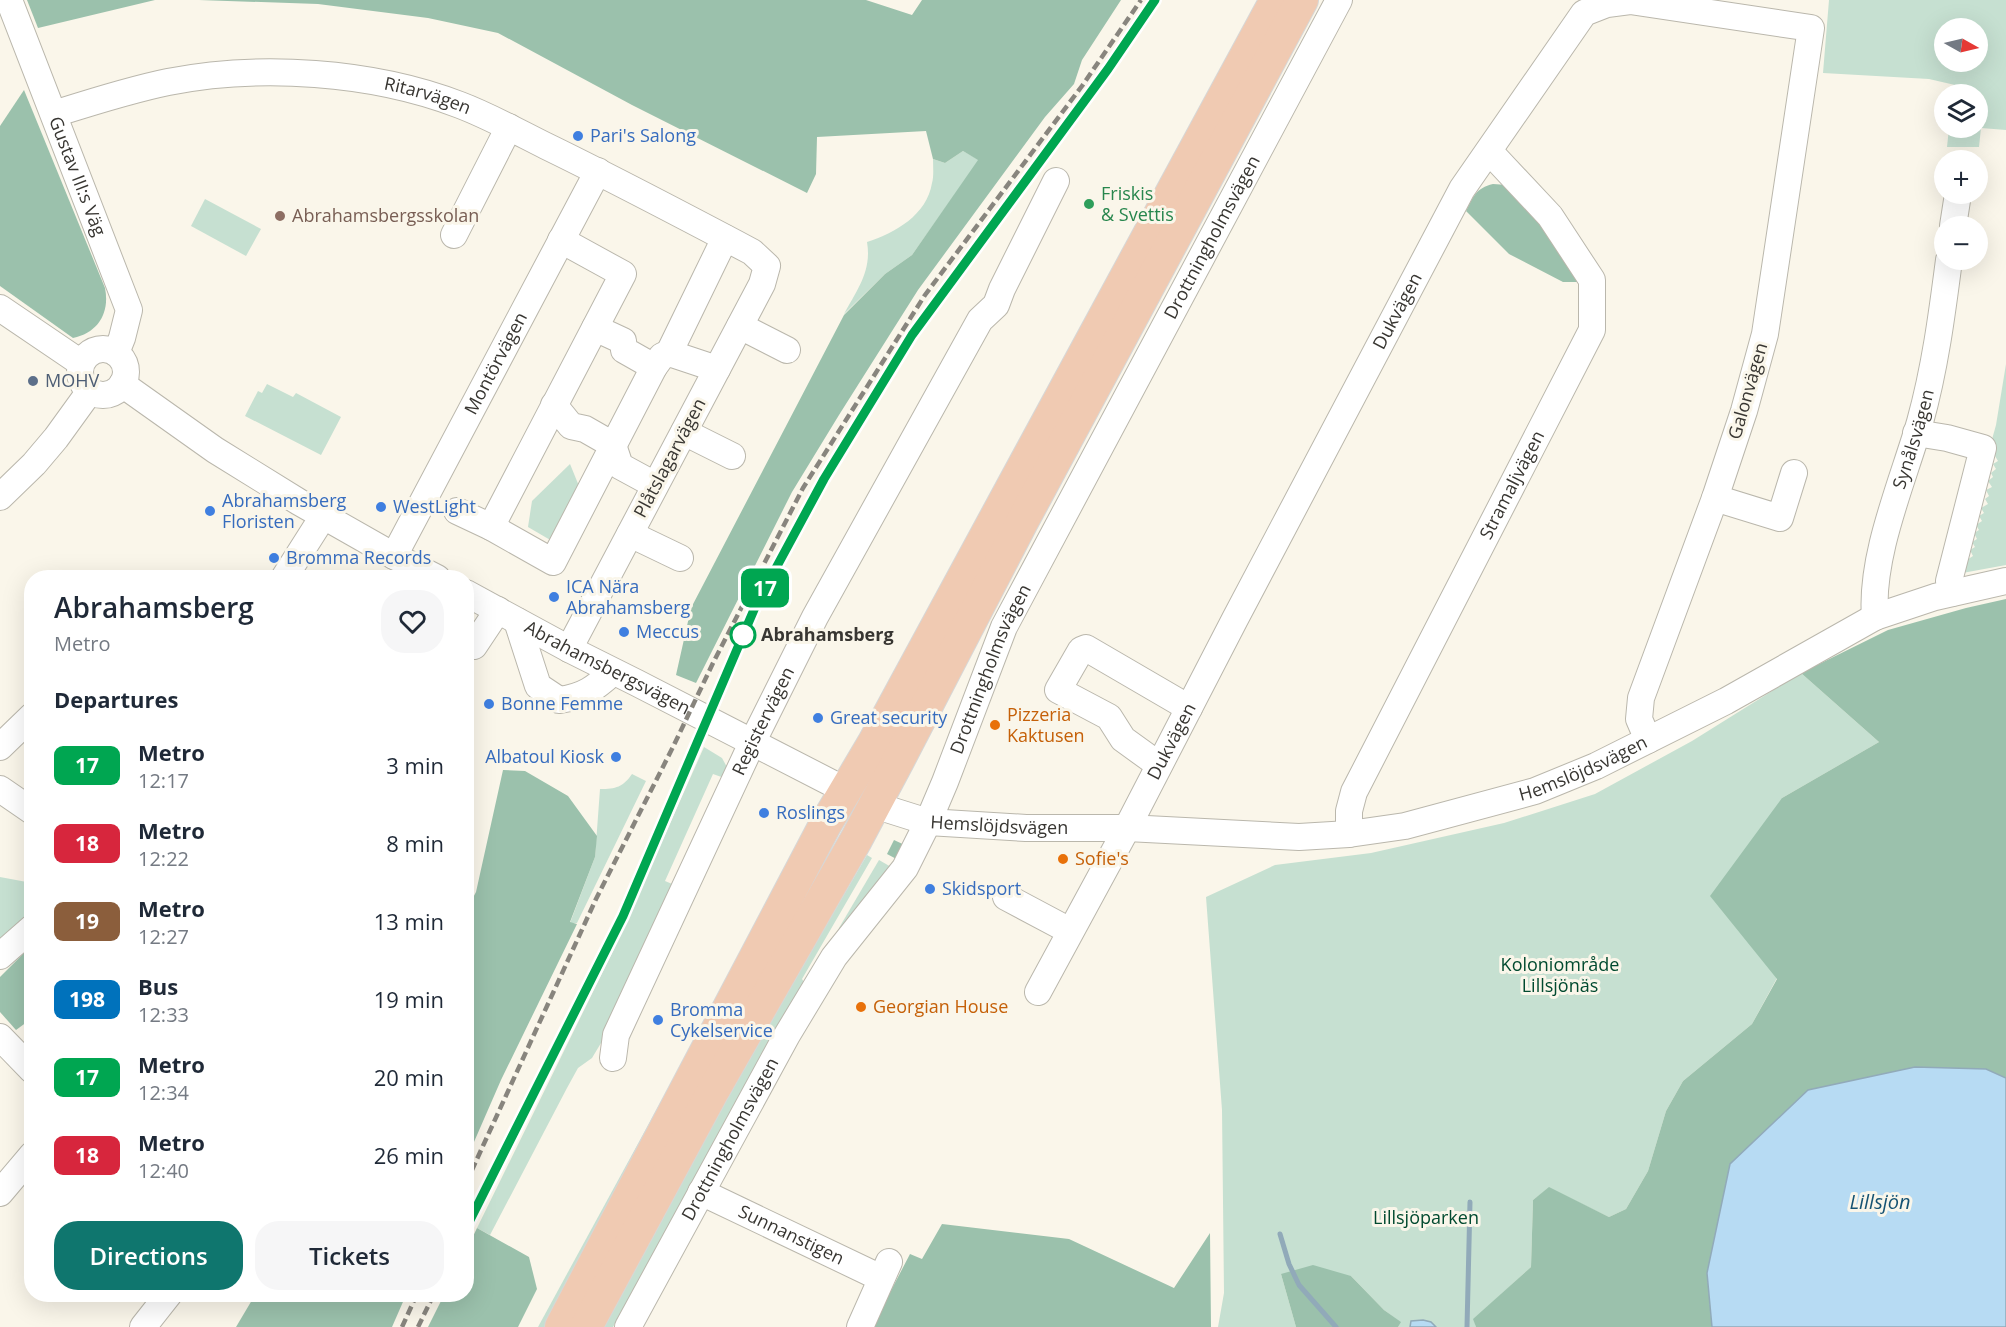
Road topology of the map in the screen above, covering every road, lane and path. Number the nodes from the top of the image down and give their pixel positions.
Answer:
1 (9, 0) edge
2 (1276, 0) edge
3 (1302, 0) edge
4 (1339, 0) edge
5 (1811, 28) joint
6 (54, 114) junction
7 (508, 127) junction
8 (1490, 151) junction
9 (598, 171) junction
10 (1056, 181) dead end
11 (454, 235) dead end
12 (725, 237) junction
13 (561, 240) junction
14 (767, 266) joint
15 (1948, 270) edge
16 (0, 308) edge
17 (740, 326) junction
18 (595, 328) junction
19 (787, 350) dead end
20 (116, 353) junction
21 (662, 360) junction
22 (81, 363) junction
23 (717, 369) junction
24 (122, 384) junction
25 (90, 391) junction
26 (554, 405) junction
27 (684, 432) junction
28 (1916, 433) junction
29 (613, 444) junction
30 (732, 456) dead end
31 (1794, 473) dead end
32 (655, 485) junction
33 (0, 497) edge
34 (1715, 498) junction
35 (457, 511) dead end
36 (324, 515) junction
37 (491, 527) junction
38 (630, 534) junction
39 (394, 556) junction
40 (680, 558) dead end
41 (289, 570) edge
42 (422, 570) edge
43 (2006, 581) edge
44 (1952, 593) junction
45 (474, 597) edge
46 (508, 616) junction
47 (1875, 617) junction
48 (474, 646) edge
49 (568, 650) junction
50 (614, 672) junction
51 (1189, 708) junction
52 (24, 724) edge
53 (1648, 740) junction
54 (753, 741) junction
55 (0, 747) edge
56 (1159, 765) junction
57 (0, 789) edge
58 (845, 790) junction
59 (874, 805) junction
60 (24, 806) edge
61 (928, 822) junction
62 (1127, 828) junction
63 (1349, 834) junction
64 (1006, 897) dead end
65 (1070, 932) junction
66 (24, 935) edge
67 (0, 956) edge
68 (1038, 992) dead end
69 (0, 1037) edge
70 (613, 1058) dead end
71 (24, 1062) edge
72 (24, 1164) edge
73 (701, 1192) junction
74 (0, 1193) edge
75 (163, 1302) edge
76 (143, 1327) edge
77 (561, 1327) edge
78 (586, 1327) edge
79 (628, 1327) edge
80 (860, 1327) edge

1 - 6 street, Gustav III:s Väg
2 - 58 main road
3 - 59 main road, Drottningholmsvägen
4 - 61 street, Drottningholmsvägen
5 - 8 street, Dukvägen
5 - 34 street, Galonvägen
6 - 7 street, Ritarvägen
6 - 20 street, Gustav III:s Väg
7 - 9 street, Ritarvägen
7 - 11 street
8 - 51 street, Dukvägen
8 - 63 street, Stramaljvägen
9 - 12 street, Ritarvägen
9 - 13 street, Montörvägen
10 - 54 street, Registervägen
12 - 14 street, Ritarvägen
12 - 21 street
13 - 18 street
13 - 39 street, Montörvägen
14 - 17 street, Plåtslagarvägen
15 - 28 street, Synålsvägen
16 - 22 street
17 - 19 street
17 - 23 street, Plåtslagarvägen
18 - 21 street
18 - 26 street
20 - 22 street
20 - 24 street
21 - 23 street
21 - 29 street
22 - 25 street
23 - 27 street, Plåtslagarvägen
24 - 25 street
24 - 36 street
25 - 33 street
26 - 29 street
26 - 37 street
27 - 30 street
27 - 32 street, Plåtslagarvägen
28 - 44 street
28 - 47 street, Synålsvägen
29 - 32 street
29 - 37 street
31 - 34 street
32 - 38 street, Plåtslagarvägen
34 - 53 street, Galonvägen
35 - 37 street
36 - 39 street
36 - 41 street
38 - 40 street
38 - 49 street, Plåtslagarvägen
39 - 42 street
43 - 44 street, Hemslöjdsvägen
44 - 47 street, Hemslöjdsvägen
45 - 46 street, Abrahamsbergsvägen
46 - 48 street
46 - 49 street, Abrahamsbergsvägen
46 - 50 street
47 - 53 street, Hemslöjdsvägen
49 - 50 street, Abrahamsbergsvägen
50 - 54 street, Abrahamsbergsvägen
51 - 56 street, Dukvägen
51 - 56 street
52 - 55 street
53 - 63 street, Hemslöjdsvägen
54 - 58 street, Abrahamsbergsvägen
54 - 70 street, Registervägen
56 - 62 street, Dukvägen
57 - 60 street
58 - 59 main road
58 - 77 main road
59 - 61 street, Hemslöjdsvägen
59 - 78 main road, Drottningholmsvägen
61 - 62 street, Hemslöjdsvägen
61 - 73 street, Drottningholmsvägen
62 - 63 street, Hemslöjdsvägen
62 - 65 street
64 - 65 street
65 - 68 street
66 - 67 street
69 - 71 street
72 - 74 street
73 - 79 street, Drottningholmsvägen
73 - 80 street, Sunnanstigen
75 - 76 street

